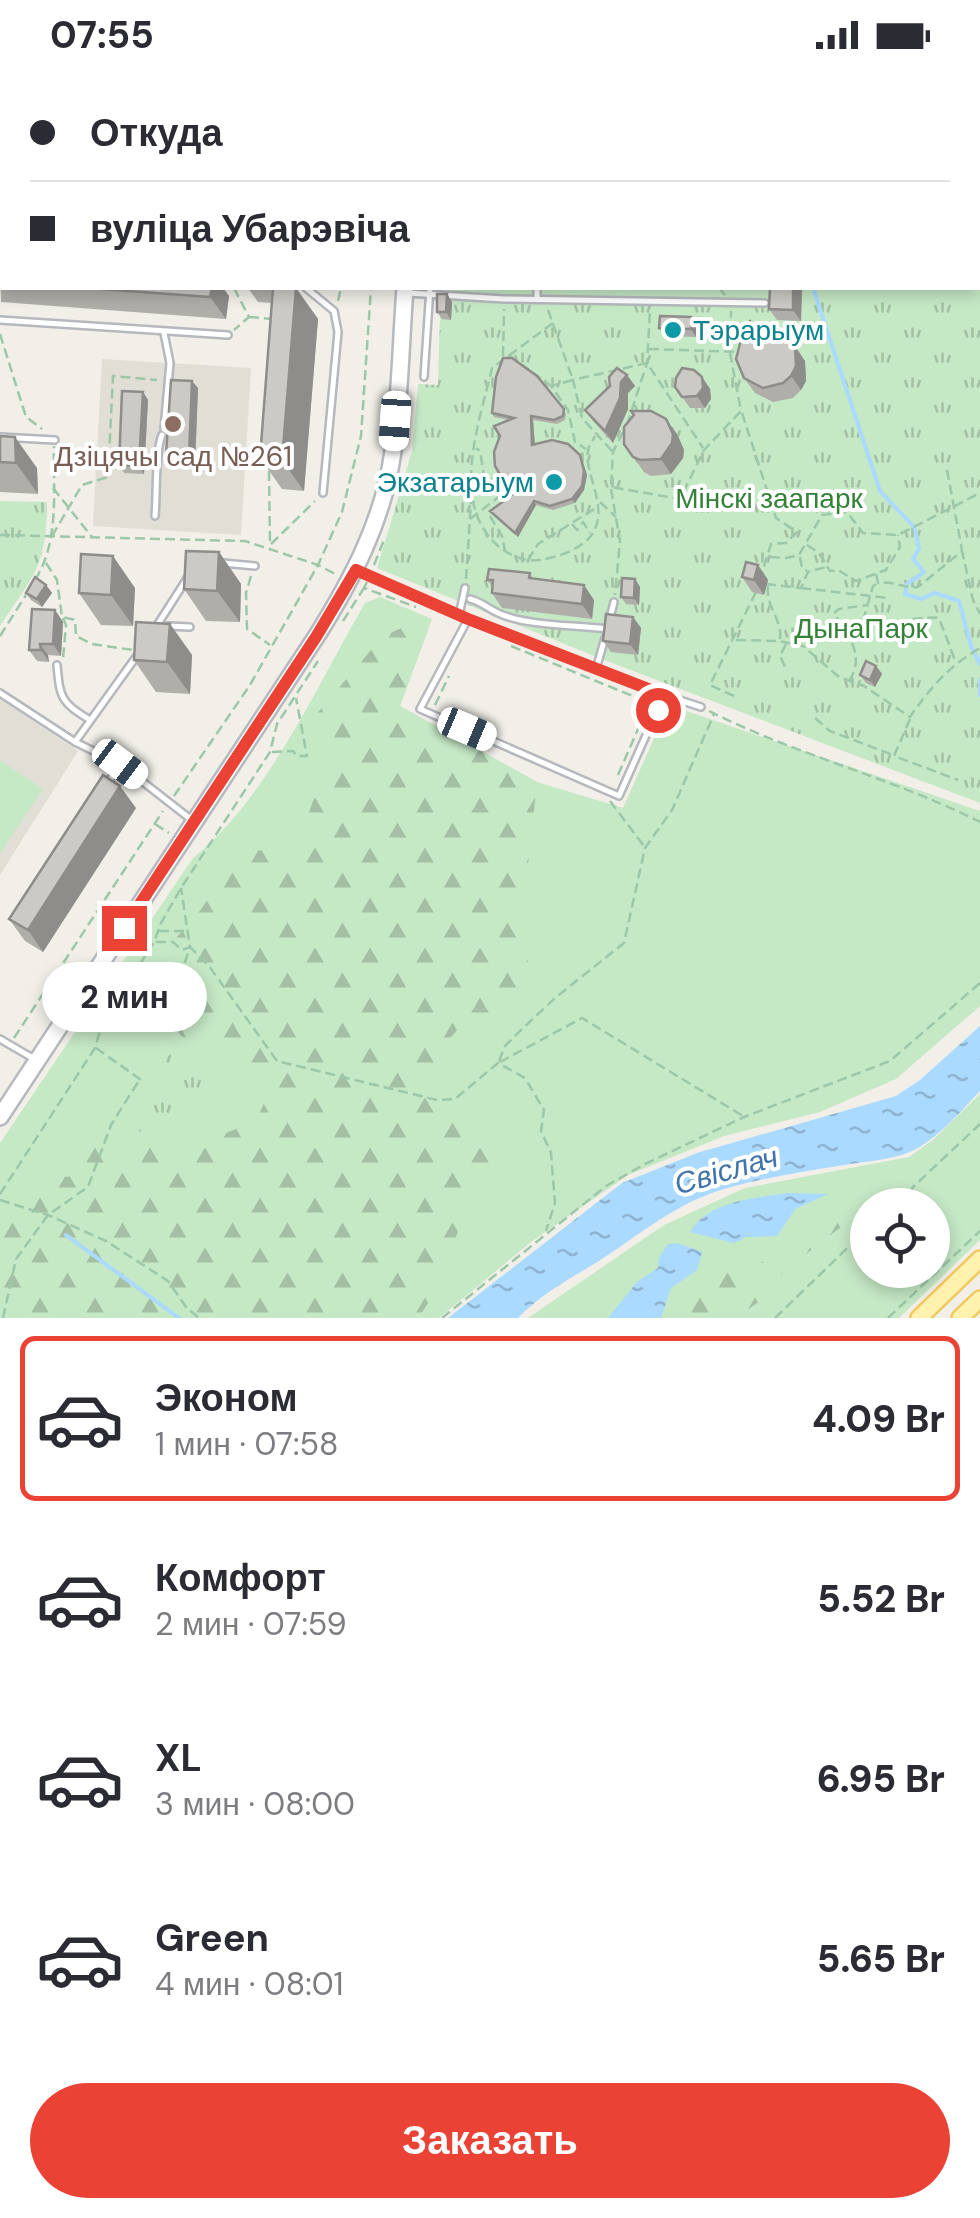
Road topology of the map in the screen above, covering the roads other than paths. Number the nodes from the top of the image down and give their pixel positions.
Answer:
1 (308, 290) edge
2 (405, 290) edge
3 (537, 290) edge
4 (430, 292) edge
5 (537, 299) junction
6 (764, 303) dead end
7 (0, 320) edge
8 (164, 332) junction
9 (228, 335) road end
10 (424, 377) dead end
11 (0, 437) edge
12 (54, 440) road end
13 (324, 493) road end
14 (155, 516) dead end
15 (220, 562) edge
16 (255, 566) road end
17 (190, 573) edge
18 (363, 573) junction
19 (465, 588) road end
20 (470, 599) dead end
21 (614, 602) road end
22 (459, 615) junction
23 (468, 619) junction
24 (157, 625) junction
25 (190, 627) dead end
26 (608, 628) junction
27 (148, 638) edge
28 (139, 652) edge
29 (57, 665) road end
30 (596, 669) junction
31 (0, 693) edge
32 (664, 695) junction
33 (701, 708) road end
34 (90, 720) junction
35 (75, 742) junction
36 (120, 764) junction
37 (98, 798) edge
38 (194, 822) junction
39 (0, 1038) edge
40 (37, 1060) junction
41 (0, 1117) edge
42 (980, 1259) edge
43 (980, 1299) edge
44 (919, 1318) edge
45 (960, 1318) edge

1 - 13 lane
2 - 4 lane
2 - 18 main road
3 - 5 lane
4 - 5 lane
4 - 10 lane
5 - 6 lane
7 - 8 lane
8 - 9 lane
8 - 14 lane
11 - 12 lane
15 - 16 lane
17 - 24 lane
18 - 22 lane
18 - 38 main road
19 - 22 lane
20 - 26 lane
21 - 26 lane
22 - 23 lane
23 - 30 lane
23 - 32 lane
24 - 25 lane
24 - 27 lane
26 - 30 lane
28 - 34 lane
29 - 34 lane
30 - 32 lane
31 - 35 lane
32 - 33 lane
34 - 35 lane
35 - 36 lane
36 - 37 lane
36 - 38 lane
38 - 40 main road
39 - 40 lane
40 - 41 main road
42 - 44 main road
43 - 45 main road

